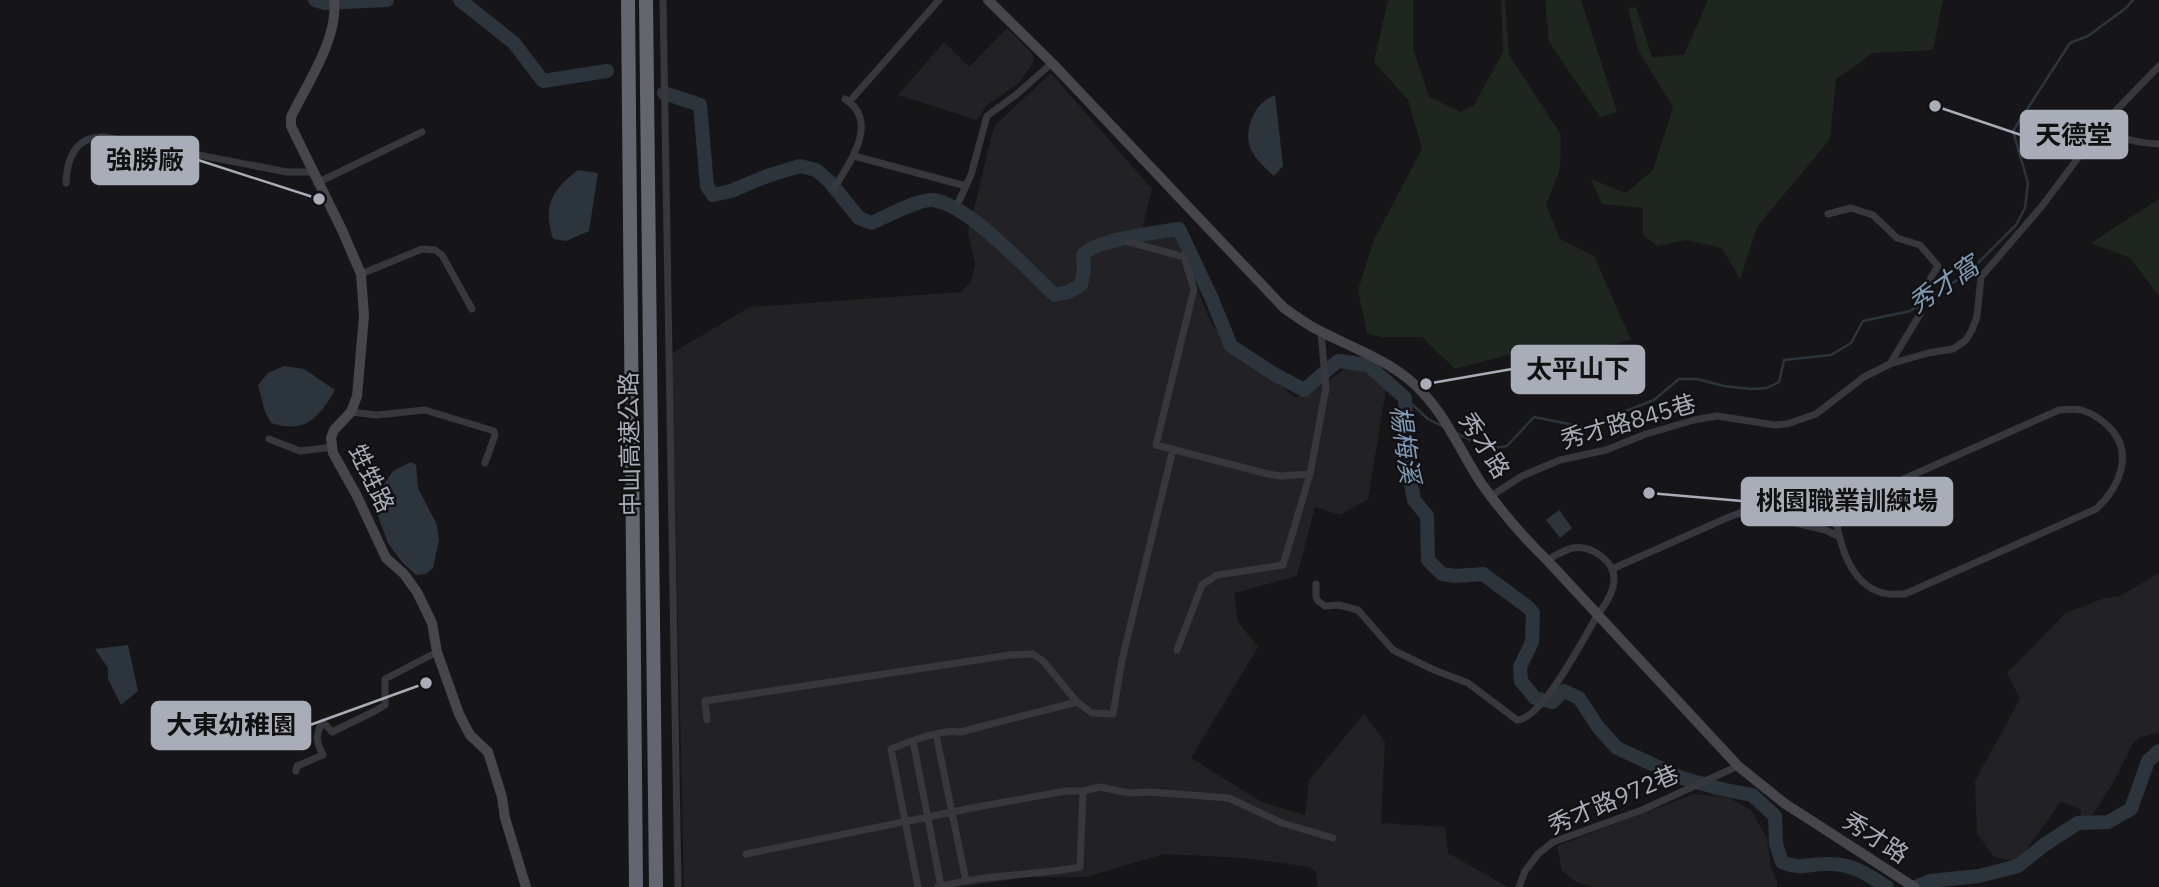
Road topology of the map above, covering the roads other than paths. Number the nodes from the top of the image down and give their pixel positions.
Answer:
1 (334, 0) edge
2 (628, 0) edge
3 (646, 0) edge
4 (663, 0) edge
5 (939, 0) edge
6 (988, 0) edge
7 (1052, 63) junction
8 (2159, 66) edge
9 (2100, 128) junction
10 (422, 132) dead end
11 (2159, 144) edge
12 (854, 156) junction
13 (313, 172) junction
14 (319, 182) junction
15 (66, 183) dead end
16 (966, 186) junction
17 (834, 188) dead end
18 (959, 201) dead end
19 (1828, 214) dead end
20 (1129, 242) dead end
21 (361, 274) junction
22 (472, 309) dead end
23 (1321, 332) junction
24 (1890, 364) junction
25 (351, 412) junction
26 (269, 439) dead end
27 (333, 447) junction
28 (1173, 449) junction
29 (485, 464) dead end
30 (1310, 474) junction
31 (1491, 496) junction
32 (1745, 510) junction
33 (1834, 510) junction
34 (1838, 536) junction
35 (1547, 560) junction
36 (1612, 569) junction
37 (1316, 584) dead end
38 (1598, 614) junction
39 (1177, 650) dead end
40 (437, 652) junction
41 (1077, 702) junction
42 (707, 720) dead end
43 (936, 734) junction
44 (913, 741) junction
45 (1738, 766) junction
46 (296, 771) dead end
47 (1083, 792) junction
48 (952, 812) junction
49 (927, 818) junction
50 (904, 823) junction
51 (1332, 838) dead end
52 (746, 854) dead end
53 (966, 881) junction
54 (939, 886) edge
55 (526, 887) edge
56 (636, 887) edge
57 (656, 887) edge
58 (678, 887) edge
59 (918, 887) edge
60 (1519, 887) edge
61 (1914, 887) edge

1 - 13 main road, 甡甡路
2 - 56 highway, 中山高速公路
3 - 57 highway, 中山高速公路
4 - 58 street
5 - 12 street
6 - 7 main road, 秀才路
7 - 16 street
7 - 23 main road, 秀才路
8 - 9 street, 秀才路845巷
9 - 11 street
9 - 24 street, 秀才路845巷
10 - 14 street
12 - 16 street
12 - 17 street
13 - 14 main road, 甡甡路
13 - 15 street
14 - 21 main road, 甡甡路
16 - 18 street
19 - 24 street
20 - 28 street
21 - 22 street
21 - 25 main road, 甡甡路
23 - 30 street
23 - 31 main road, 秀才路
24 - 31 street, 秀才路845巷
25 - 27 main road, 甡甡路
25 - 29 street
26 - 27 street
27 - 40 main road, 甡甡路
28 - 30 street
28 - 41 street
30 - 39 street
31 - 35 main road, 秀才路
32 - 33 street
32 - 34 street
32 - 36 street
33 - 34 street
33 - 34 street
35 - 36 street
35 - 38 main road, 秀才路
36 - 38 street
37 - 38 street
38 - 45 main road, 秀才路
40 - 46 street
40 - 55 main road, 甡甡路
41 - 42 street
41 - 43 street
43 - 44 street
43 - 48 street
44 - 49 street
44 - 50 street
45 - 60 street, 秀才路972巷
45 - 61 main road, 秀才路
47 - 48 street
47 - 51 street
47 - 53 street
48 - 49 street
48 - 53 street
49 - 50 street
49 - 54 street
50 - 52 street
50 - 59 street
53 - 54 street

